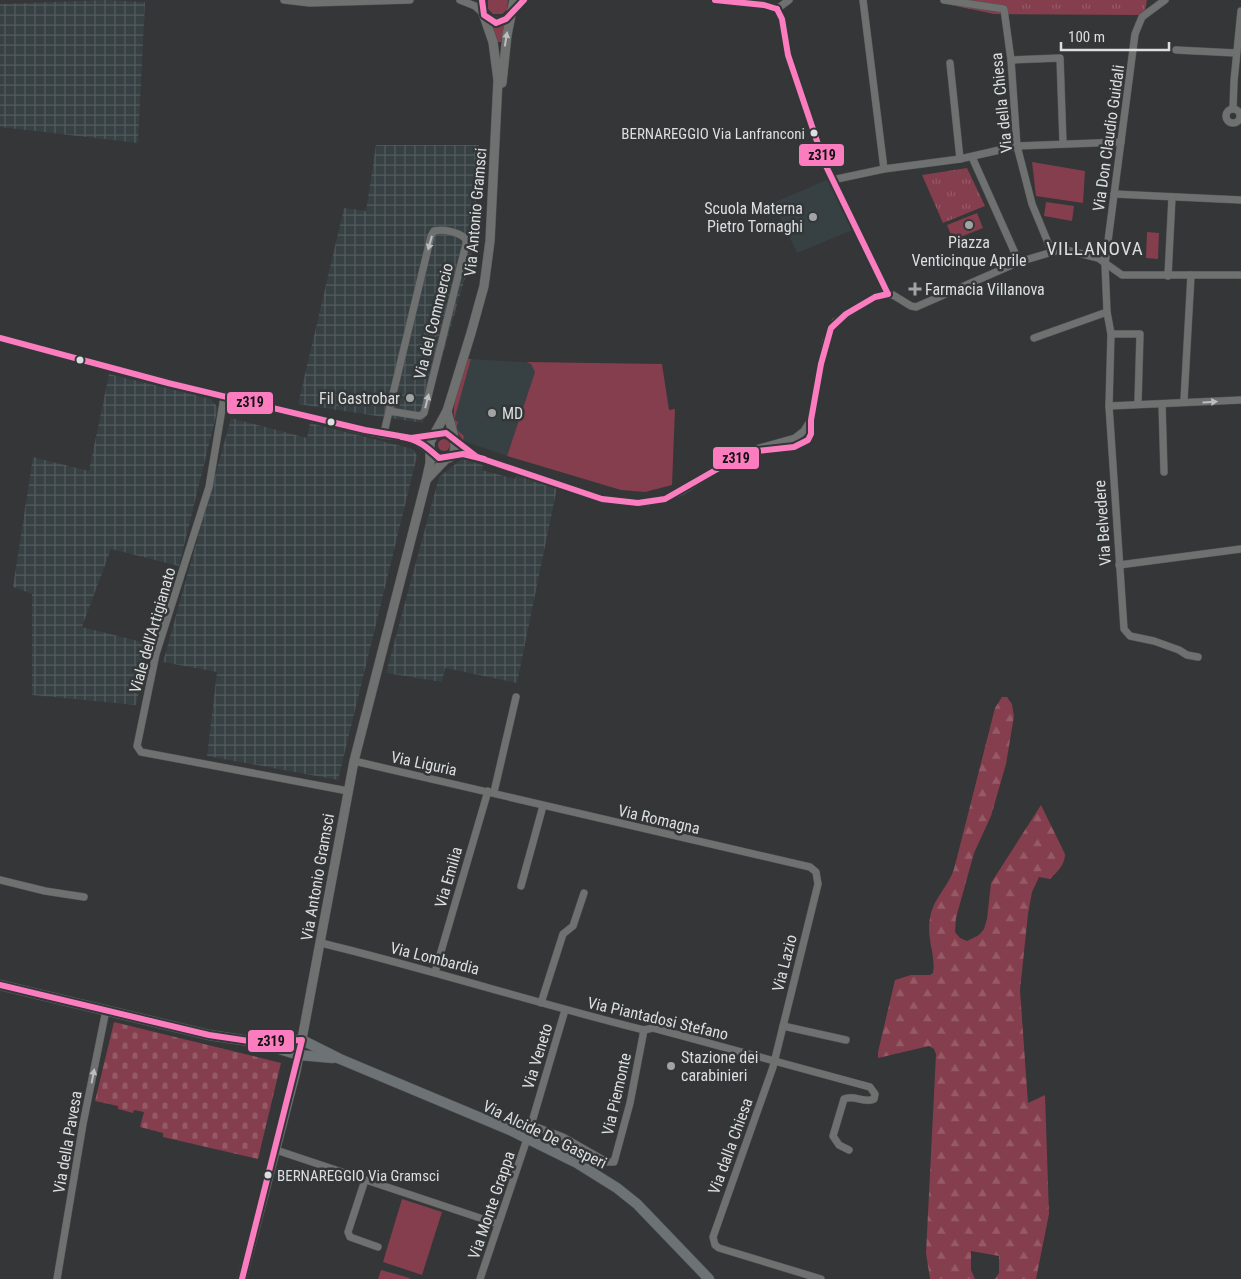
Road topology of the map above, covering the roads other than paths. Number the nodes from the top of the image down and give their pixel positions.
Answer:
1 (284, 0) edge
2 (410, 0) edge
3 (460, 0) edge
4 (482, 0) edge
5 (514, 0) edge
6 (524, 0) edge
7 (715, 0) edge
8 (789, 0) edge
9 (863, 0) edge
10 (944, 0) edge
11 (1165, 0) edge
12 (777, 9) junction
13 (1241, 11) edge
14 (513, 12) junction
15 (484, 14) junction
16 (1176, 50) dead end
17 (1236, 53) junction
18 (1011, 60) junction
19 (950, 63) dead end
20 (498, 100) junction
21 (1234, 109) dead end
22 (1121, 142) junction
23 (1063, 143) junction
24 (1017, 146) junction
25 (972, 157) junction
26 (960, 159) junction
27 (884, 169) junction
28 (832, 180) junction
29 (1114, 194) junction
30 (1172, 197) junction
31 (1241, 200) edge
32 (1052, 250) junction
33 (1019, 262) junction
34 (1105, 264) junction
35 (1191, 275) junction
36 (1168, 276) junction
37 (1241, 276) edge
38 (888, 294) junction
39 (1107, 312) junction
40 (1111, 334) junction
41 (1, 338) edge
42 (1034, 338) dead end
43 (0, 347) edge
44 (224, 397) junction
45 (1184, 400) dead end
46 (1241, 400) edge
47 (1138, 402) dead end
48 (1162, 404) junction
49 (1109, 406) junction
50 (389, 411) junction
51 (447, 411) junction
52 (384, 433) junction
53 (434, 435) junction
54 (411, 438) junction
55 (454, 438) junction
56 (430, 451) junction
57 (477, 456) junction
58 (449, 457) junction
59 (1164, 472) dead end
60 (426, 481) junction
61 (1241, 549) edge
62 (1119, 565) junction
63 (1198, 657) dead end
64 (516, 697) dead end
65 (354, 761) junction
66 (348, 791) junction
67 (491, 791) junction
68 (543, 806) junction
69 (816, 872) joint
70 (0, 880) edge
71 (521, 886) dead end
72 (584, 893) dead end
73 (84, 898) dead end
74 (321, 943) junction
75 (435, 972) junction
76 (0, 985) edge
77 (541, 1003) junction
78 (106, 1010) junction
79 (565, 1010) junction
80 (783, 1026) junction
81 (644, 1030) junction
82 (302, 1040) junction
83 (846, 1040) dead end
84 (256, 1042) junction
85 (299, 1055) junction
86 (340, 1059) junction
87 (774, 1061) junction
88 (531, 1125) junction
89 (527, 1139) junction
90 (276, 1150) junction
91 (849, 1150) dead end
92 (365, 1180) junction
93 (498, 1224) junction
94 (378, 1247) dead end
95 (58, 1279) edge
96 (242, 1279) edge
97 (480, 1279) edge
98 (709, 1279) edge
99 (821, 1279) edge

1 - 2 street
3 - 15 street
4 - 15 street
5 - 14 street
6 - 14 street
7 - 12 street
8 - 12 street
9 - 27 street
10 - 18 street, Via della Chiesa
11 - 22 street, Via Don Claudio Guidali
12 - 28 street
13 - 17 street
14 - 15 street
20 -> 14 street
15 - 20 street
16 - 17 street
17 - 21 street
18 - 23 street
18 - 24 street, Via della Chiesa
19 - 26 street
20 - 51 street, Via Antonio Gramsci
22 - 23 street
22 - 29 street, Via Don Claudio Guidali
23 - 24 street
24 - 25 street
24 - 32 street, Via della Chiesa
25 - 26 street
25 - 33 street
26 - 27 street
27 - 28 street
28 - 38 street
29 - 30 street
29 - 34 street, Via Don Claudio Guidali
30 - 31 street
30 - 36 street
32 - 33 street
32 - 34 street
33 - 38 street
34 - 36 street
34 - 39 street, Via Belvedere
35 - 36 street
35 - 37 street
35 - 45 street
38 - 57 street
39 - 40 street, Via Belvedere
39 - 42 street
40 - 47 street
40 - 49 street, Via Belvedere
41 - 43 street
41 - 44 street
44 - 52 street
44 - 66 street, Viale dell'Artigianato
48 -> 46 street
48 - 49 street
48 - 59 street
49 - 62 street, Via Belvedere
50 -> 50 street, Via del Commercio
50 - 52 street, Via del Commercio
51 - 53 street, Via Antonio Gramsci
51 - 55 street
52 - 54 street
53 - 54 street
53 - 55 street
53 - 56 street
54 - 56 street
55 - 57 street
55 - 58 street
56 - 58 street
56 - 60 street, Via Antonio Gramsci
57 - 58 street
58 - 60 street, Via Antonio Gramsci
60 - 65 street, Via Antonio Gramsci
61 - 62 street
62 - 63 street, Via Belvedere
64 - 67 street
65 - 66 street, Via Antonio Gramsci
65 - 67 street, Via Liguria
66 - 74 street, Via Antonio Gramsci
67 - 68 street, Via Romagna
67 - 75 street, Via Emilia
68 - 69 street, Via Romagna
68 - 71 street
69 - 80 street, Via Lazio
70 - 73 street
72 - 77 street
74 - 75 street, Via Lombardia
74 - 82 street, Via Antonio Gramsci
75 - 77 street, Via Lombardia
76 - 78 main road
77 - 79 street, Via Lombardia
78 - 84 main road
95 -> 78 street, Via della Pavesa
79 - 81 street, Via Piantadosi Stefano
79 - 88 street, Via Veneto
80 - 83 street
80 - 87 street, Via Lazio
81 - 87 street, Via Piantadosi Stefano
81 - 88 street, Via Piemonte
82 - 84 main road
82 - 85 street, Via Antonio Gramsci
82 - 86 main road, Via Alcide De Gasperi
84 - 85 main road, Via Alcide De Gasperi
85 - 86 main road, Via Alcide De Gasperi
85 - 90 street, Via Antonio Gramsci
86 - 89 main road, Via Alcide De Gasperi
87 - 91 street, Via Piantadosi Stefano
87 - 99 street, Via dalla Chiesa
88 - 89 street, Via Veneto
89 - 93 street, Via Monte Grappa
89 - 98 main road, Via Alcide De Gasperi
90 - 92 street
90 - 96 street, Via Antonio Gramsci
92 - 93 street
92 - 94 street
93 - 97 street, Via Monte Grappa

